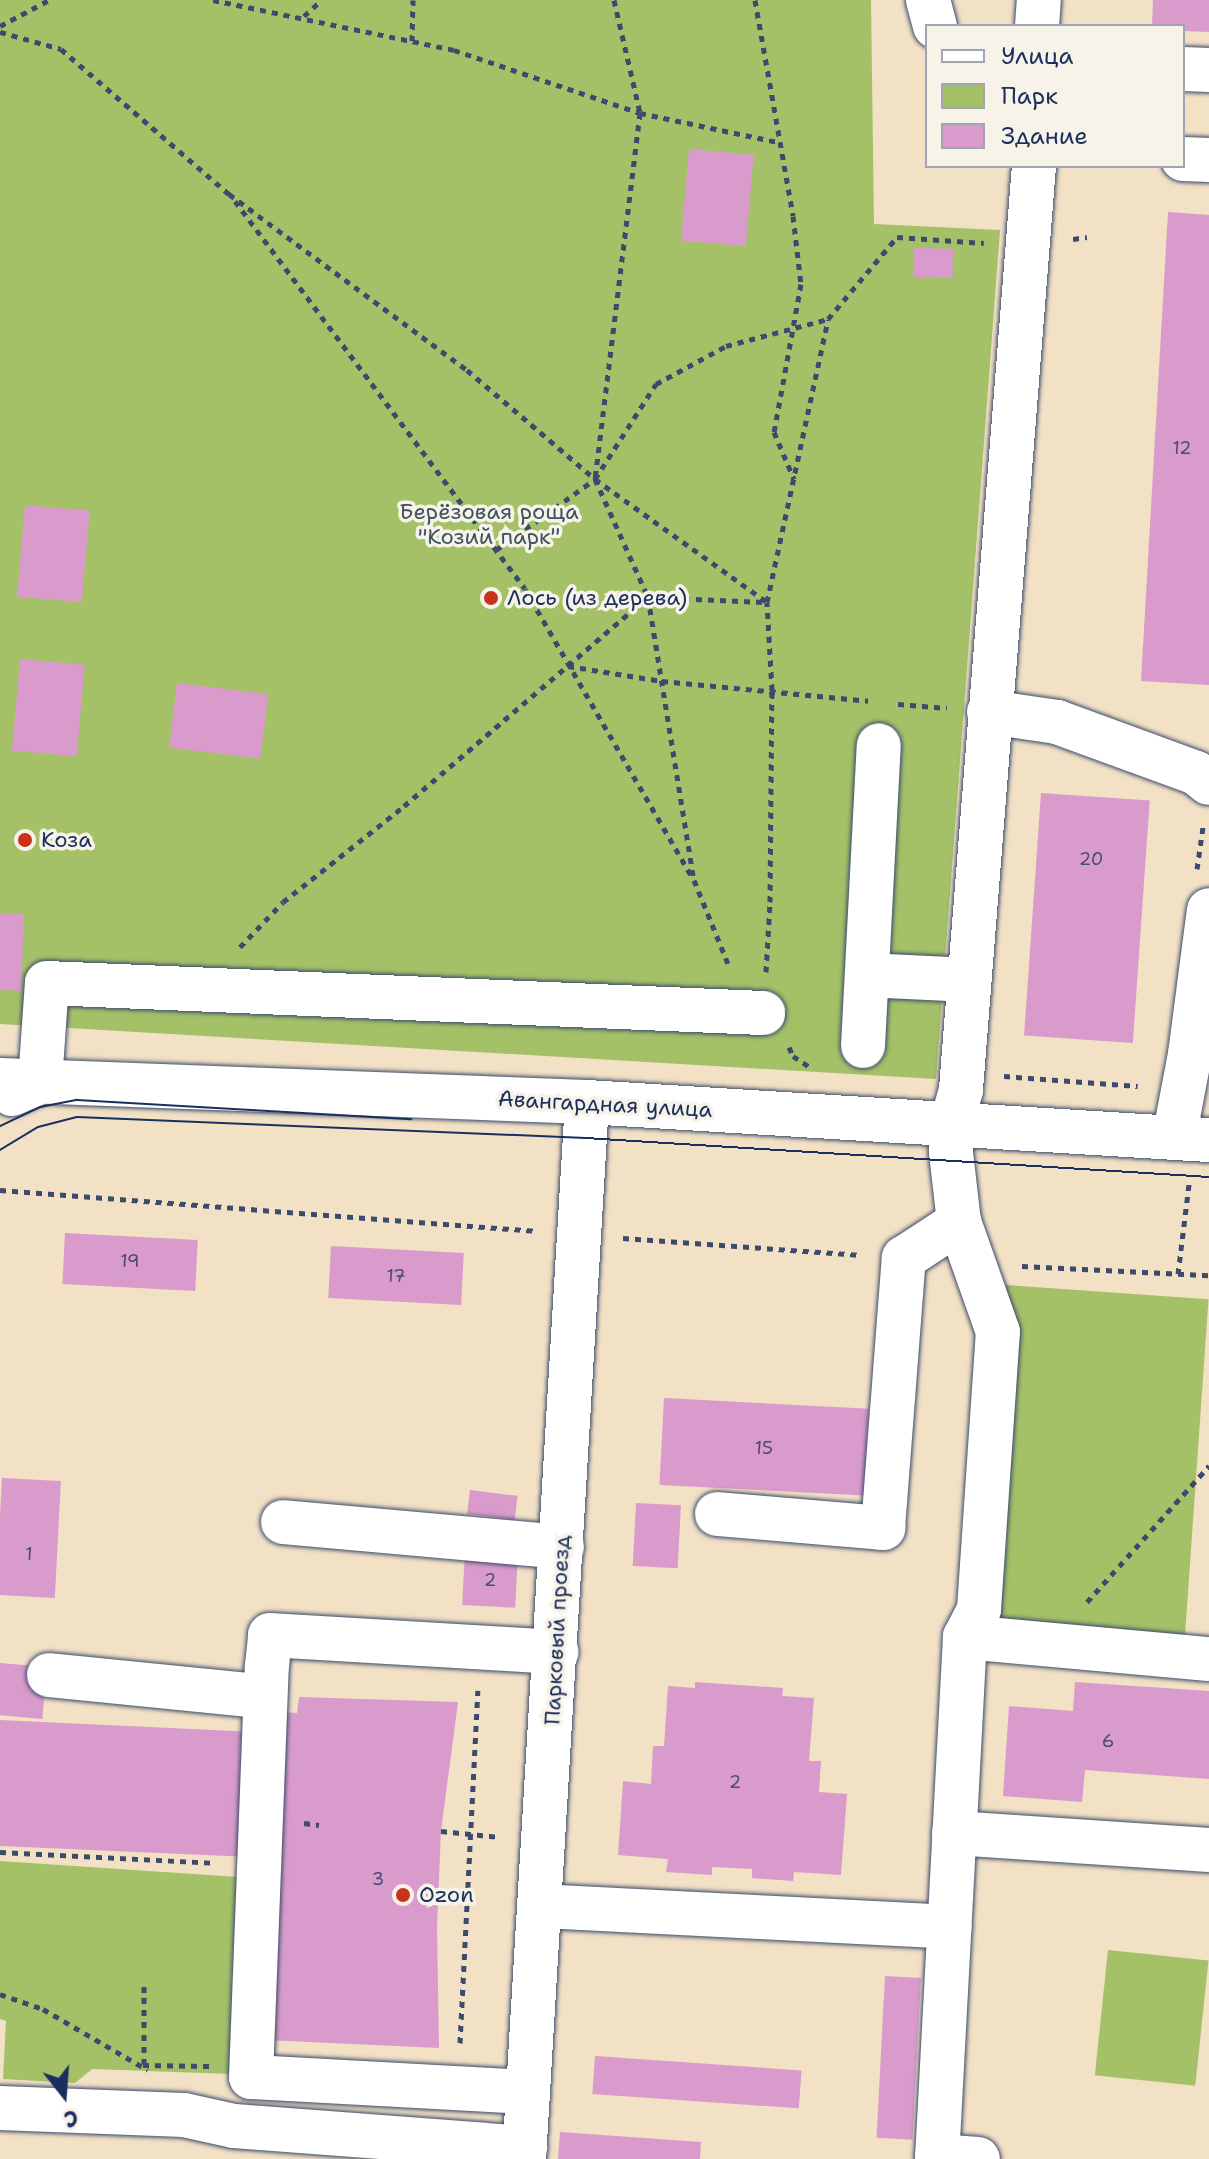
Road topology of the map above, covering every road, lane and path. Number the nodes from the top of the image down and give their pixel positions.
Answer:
1 (49, 0) edge
2 (213, 0) edge
3 (277, 0) edge
4 (322, 0) edge
5 (413, 0) edge
6 (614, 0) edge
7 (755, 0) edge
8 (928, 0) edge
9 (1039, 0) edge
10 (276, 11) junction
11 (303, 17) junction
12 (934, 24) edge
13 (1037, 24) edge
14 (0, 29) edge
15 (412, 41) junction
16 (1185, 69) edge
17 (1209, 70) edge
18 (640, 113) junction
19 (778, 142) junction
20 (1185, 159) edge
21 (1209, 160) edge
22 (1034, 168) edge
23 (229, 194) junction
24 (897, 237) dead end
25 (828, 319) junction
26 (793, 327) junction
27 (595, 479) junction
28 (794, 480) junction
29 (496, 550) junction
30 (648, 597) junction
31 (767, 602) junction
32 (567, 666) junction
33 (662, 681) junction
34 (772, 690) junction
35 (870, 701) dead end
36 (885, 702) dead end
37 (989, 712) junction
38 (879, 745) dead end
39 (1203, 798) edge
40 (694, 880) junction
41 (1202, 895) edge
42 (867, 975) junction
43 (735, 980) dead end
44 (969, 980) junction
45 (199, 991) junction
46 (763, 1013) junction
47 (863, 1046) dead end
48 (817, 1072) dead end
49 (20, 1081) edge
50 (1185, 1089) junction
51 (0, 1100) edge
52 (587, 1102) junction
53 (956, 1107) junction
54 (1192, 1139) edge
55 (0, 1190) edge
56 (959, 1222) junction
57 (581, 1235) junction
58 (1178, 1274) dead end
59 (1209, 1466) edge
60 (717, 1514) dead end
61 (283, 1522) dead end
62 (562, 1547) junction
63 (965, 1637) junction
64 (1048, 1645) junction
65 (556, 1652) junction
66 (1209, 1659) edge
67 (49, 1675) dead end
68 (478, 1682) dead end
69 (258, 1696) dead end
70 (441, 1831) dead end
71 (954, 1833) junction
72 (470, 1834) junction
73 (509, 1838) dead end
74 (1209, 1850) edge
75 (0, 1852) edge
76 (260, 1865) junction
77 (540, 1906) junction
78 (949, 1927) junction
79 (144, 1985) dead end
80 (0, 1994) edge
81 (460, 2045) dead end
82 (115, 2064) dead end
83 (144, 2065) junction
84 (224, 2067) dead end
85 (528, 2092) junction
86 (0, 2108) edge
87 (184, 2115) junction
88 (431, 2150) edge
89 (524, 2154) edge
90 (951, 2158) edge

1 - 14 path
2 - 10 path
3 - 10 path
4 - 11 path
5 - 15 path
6 - 18 path
7 - 19 path
8 - 12 street
9 - 13 street
10 - 11 path
11 - 15 path
14 - 23 path
15 - 18 path
16 - 17 street
18 - 19 path
18 - 27 path
19 - 26 path
20 - 21 street
22 - 37 street
23 - 27 path
23 - 29 path
24 - 25 path
25 - 26 path
25 - 28 path
26 - 27 path
26 - 28 path
27 - 29 path
27 - 30 path
27 - 31 path
28 - 31 path
29 - 32 path
30 - 31 path
30 - 32 path
30 - 33 path
31 - 34 path
32 - 33 path
32 - 40 path
32 - 45 path
33 - 34 path
33 - 40 path
34 - 35 path
34 - 46 path
36 - 37 path
37 - 39 street
37 - 44 street
38 - 42 street
39 - 41 path
40 - 43 path
41 - 50 street
42 - 44 street
42 - 47 street
44 - 53 street
45 - 46 street
45 - 49 street
46 - 48 path
49 - 51 street
49 - 52 street, Авангардная улица
50 - 53 path
50 - 54 street
52 - 53 street, Авангардная улица
52 - 57 street, Парковый проезд
53 - 54 street, Авангардная улица
53 - 56 street
54 - 58 path
55 - 57 path
56 - 60 street
56 - 63 street
57 - 62 street, Парковый проезд
59 - 64 path
61 - 62 street
62 - 65 street, Парковый проезд
63 - 64 street
63 - 71 street
64 - 66 street
65 - 76 street
65 - 77 street, Парковый проезд
67 - 69 street
68 - 72 path
70 - 72 path
71 - 74 street
71 - 78 street
72 - 73 path
72 - 81 path
75 - 76 path
76 - 85 street
77 - 78 street
77 - 85 street, Парковый проезд
78 - 90 street
79 - 83 path
80 - 83 path
82 - 83 path
83 - 84 path
83 - 87 path
85 - 89 street, Парковый проезд
86 - 87 street
87 - 88 street
88 - 89 street

